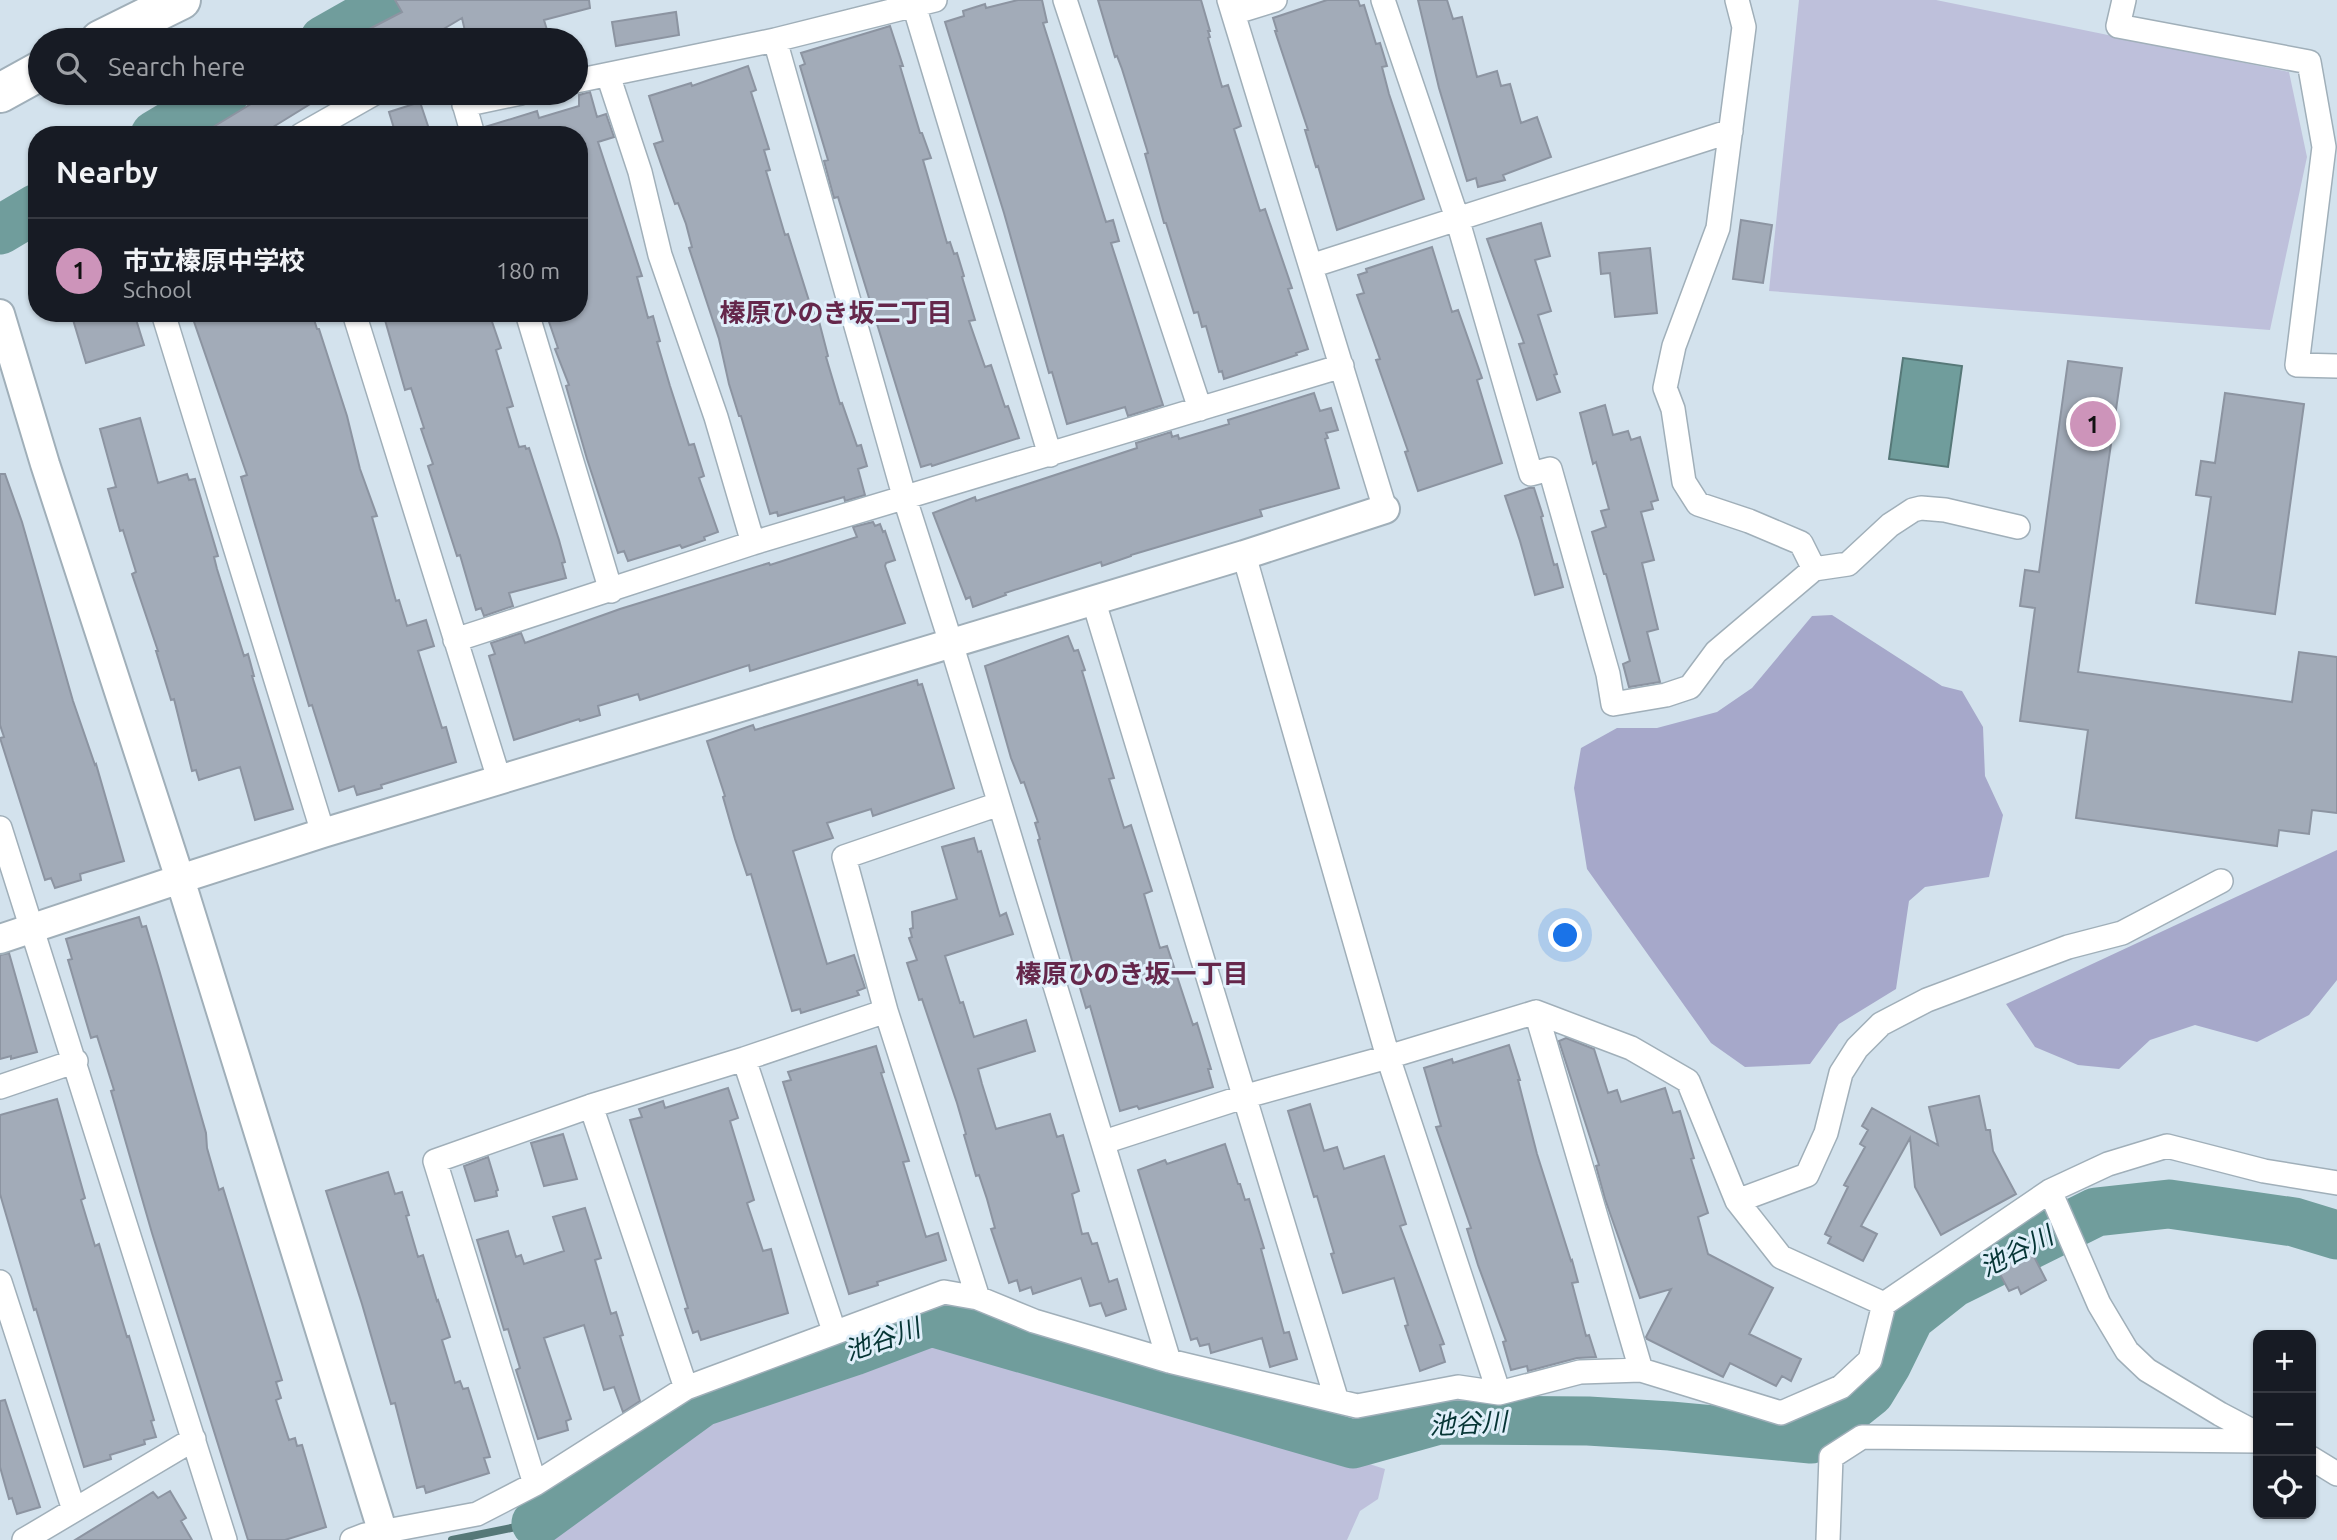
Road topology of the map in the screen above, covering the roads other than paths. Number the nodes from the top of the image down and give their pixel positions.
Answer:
1 (181, 0) edge
2 (1065, 0) edge
3 (1275, 0) edge
4 (1383, 0) edge
5 (1737, 0) edge
6 (2124, 0) edge
7 (925, 3) edge
8 (1231, 7) edge
9 (124, 28) edge
10 (775, 40) junction
11 (608, 75) junction
12 (28, 78) edge
13 (588, 79) edge
14 (0, 93) edge
15 (354, 105) edge
16 (465, 105) edge
17 (318, 126) edge
18 (470, 126) edge
19 (1731, 131) junction
20 (1457, 218) junction
21 (1311, 266) junction
22 (0, 314) edge
23 (166, 322) edge
24 (357, 322) edge
25 (530, 322) edge
26 (1342, 366) junction
27 (2337, 366) edge
28 (1200, 409) junction
29 (1050, 455) junction
30 (905, 499) junction
31 (1385, 509) joint
32 (2018, 527) dead end
33 (753, 543) junction
34 (1244, 555) junction
35 (1814, 569) junction
36 (611, 591) junction
37 (1093, 598) junction
38 (454, 640) junction
39 (951, 643) junction
40 (499, 779) junction
41 (999, 804) junction
42 (0, 828) edge
43 (323, 833) junction
44 (180, 879) junction
45 (2221, 881) dead end
46 (32, 929) junction
47 (0, 939) edge
48 (887, 1011) junction
49 (1536, 1012) junction
50 (1388, 1057) junction
51 (744, 1059) junction
52 (76, 1061) junction
53 (0, 1087) edge
54 (1243, 1097) junction
55 (591, 1106) junction
56 (1104, 1142) junction
57 (2337, 1183) edge
58 (2050, 1191) junction
59 (1737, 1201) junction
60 (0, 1282) edge
61 (978, 1298) junction
62 (1884, 1304) junction
63 (834, 1331) junction
64 (1169, 1361) junction
65 (1641, 1370) junction
66 (686, 1388) junction
67 (1499, 1393) junction
68 (1338, 1401) junction
69 (2253, 1430) edge
70 (194, 1438) junction
71 (2253, 1441) edge
72 (2316, 1461) edge
73 (2337, 1474) edge
74 (534, 1484) junction
75 (74, 1510) junction
76 (383, 1532) junction
77 (24, 1540) edge
78 (225, 1540) edge
79 (352, 1540) edge
80 (1828, 1540) edge

1 - 9 highway
2 - 28 street
3 - 8 street
4 - 20 street
5 - 19 street
6 - 27 street
7 - 10 street
7 - 29 street
8 - 21 street
10 - 11 street
10 - 30 street
11 - 13 street
11 - 33 street
12 - 14 highway
15 - 17 street
16 - 18 street
19 - 20 street
19 - 35 street
20 - 21 street
20 - 35 street
21 - 26 street
22 - 44 street
23 - 43 street
24 - 38 street
25 - 36 street
26 - 28 street
26 - 31 street
28 - 29 street
29 - 30 street
30 - 33 street
30 - 39 street
31 - 34 street
32 - 35 street
33 - 36 street
34 - 37 street
34 - 50 street
36 - 38 street
37 - 39 street
37 - 54 street
38 - 40 street
39 - 40 street
39 - 41 street
40 - 43 street
41 - 48 street
41 - 56 street
42 - 46 street
43 - 44 street
44 - 46 street
44 - 76 street
45 - 59 street
46 - 47 street
46 - 52 street
48 - 51 street
48 - 61 street
49 - 50 street
49 - 59 street
49 - 65 street
50 - 54 street
50 - 67 street
51 - 55 street
51 - 63 street
52 - 53 street
52 - 70 street
54 - 56 street
54 - 68 street
55 - 66 street
55 - 74 street
56 - 64 street
57 - 58 street
58 - 62 street
58 - 69 street
59 - 62 street
60 - 75 street
61 - 63 street
61 - 64 street
62 - 65 street
63 - 66 street
64 - 68 street
65 - 67 street
66 - 74 street
67 - 68 street
70 - 75 street
70 - 78 street
71 - 80 street
72 - 73 street
74 - 76 street
75 - 77 street
76 - 79 street

